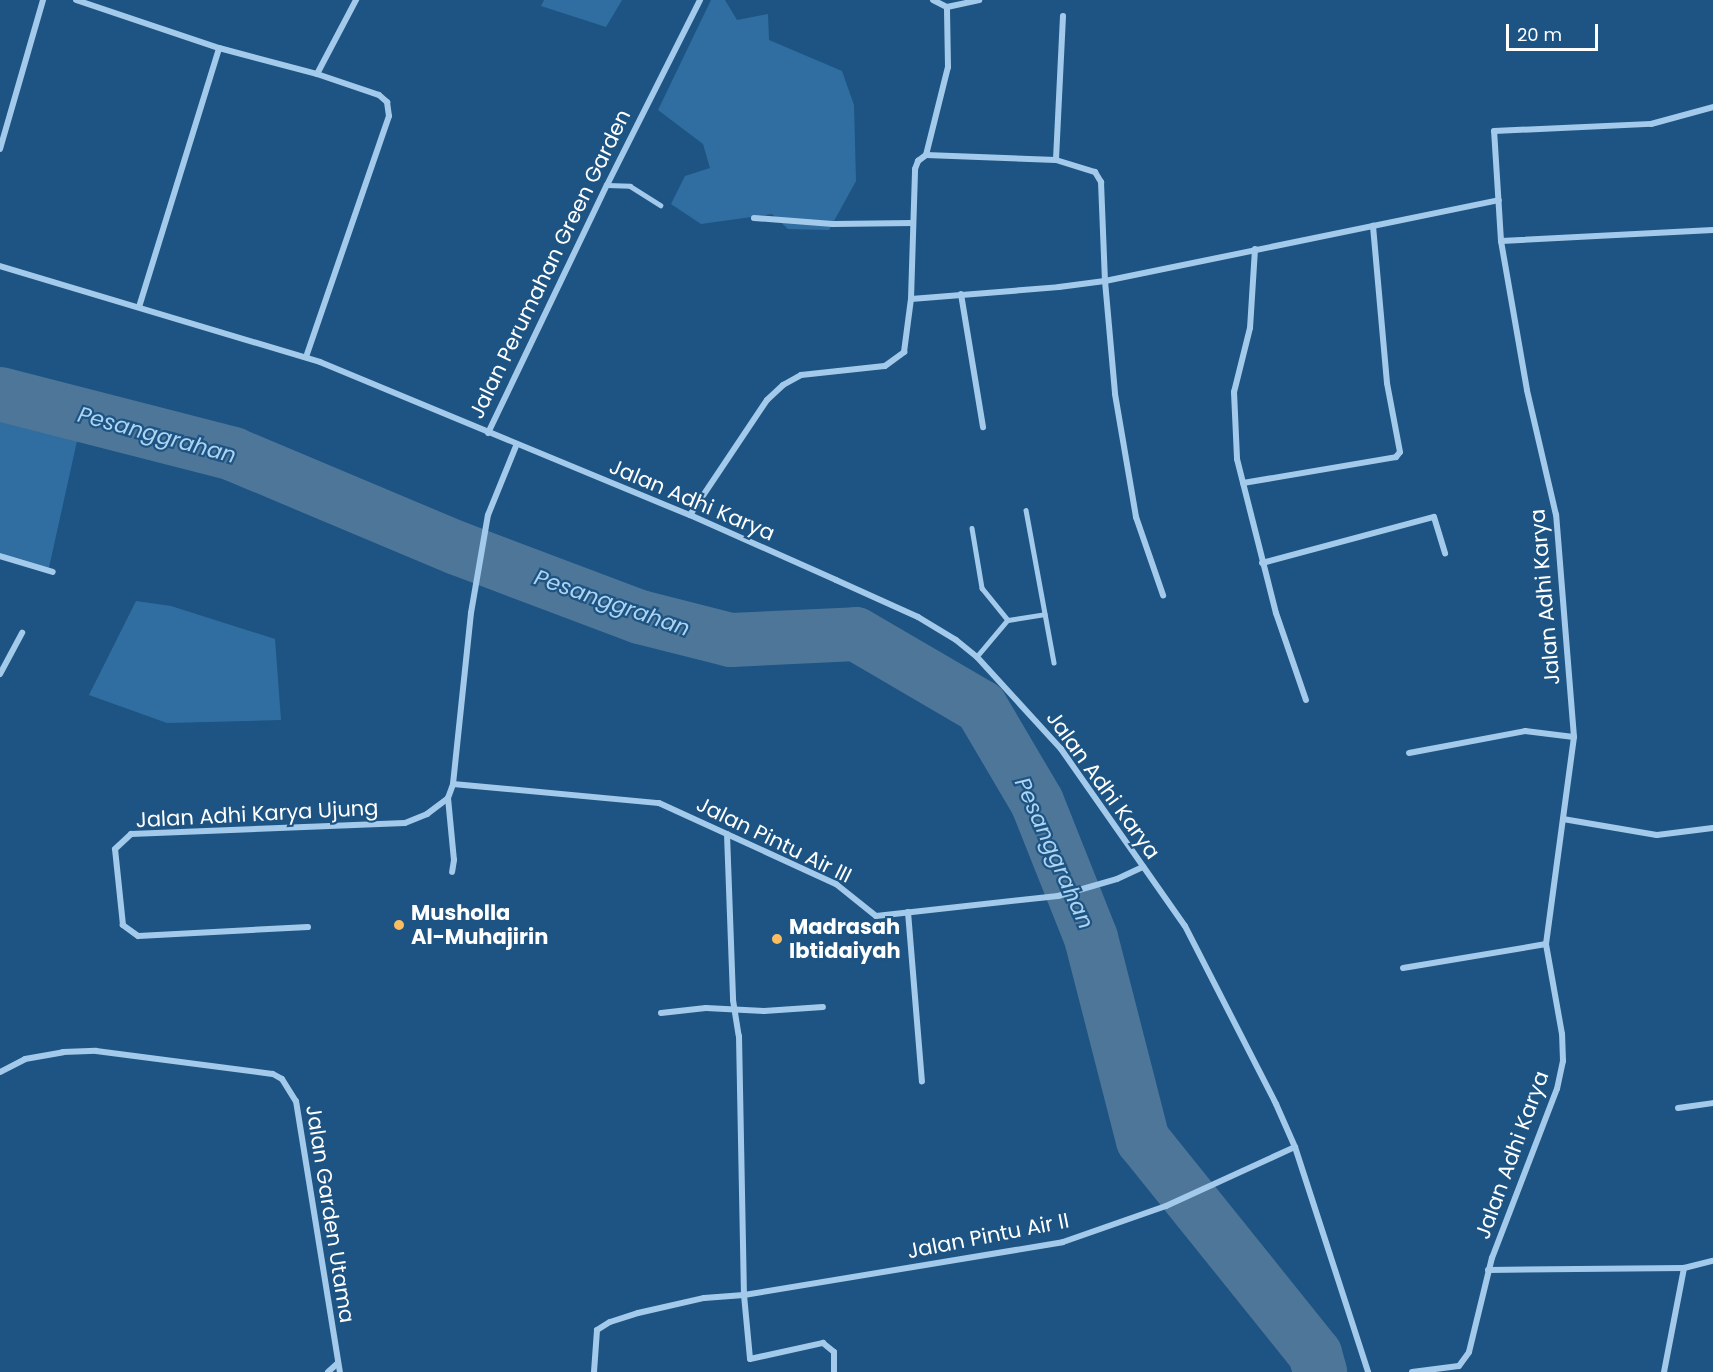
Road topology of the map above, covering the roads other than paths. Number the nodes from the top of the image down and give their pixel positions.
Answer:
1 (43, 0) edge
2 (76, 0) edge
3 (356, 0) edge
4 (700, 0) edge
5 (933, 0) edge
6 (979, 0) edge
7 (947, 7) junction
8 (1063, 16) dead end
9 (219, 48) junction
10 (317, 74) junction
11 (1713, 107) edge
12 (0, 149) edge
13 (927, 155) junction
14 (1056, 160) junction
15 (607, 185) junction
16 (1499, 201) junction
17 (660, 205) dead end
18 (754, 218) dead end
19 (913, 223) junction
20 (1373, 225) junction
21 (1713, 230) edge
22 (1501, 241) junction
23 (1255, 249) junction
24 (0, 266) edge
25 (1105, 281) junction
26 (961, 294) junction
27 (911, 299) junction
28 (139, 307) junction
29 (306, 357) junction
30 (983, 427) dead end
31 (488, 433) junction
32 (516, 446) junction
33 (1243, 483) junction
34 (1026, 510) dead end
35 (690, 515) junction
36 (972, 528) dead end
37 (1445, 553) dead end
38 (0, 556) edge
39 (1262, 562) junction
40 (53, 572) dead end
41 (1162, 595) dead end
42 (1045, 614) junction
43 (1008, 620) junction
44 (22, 633) dead end
45 (977, 657) junction
46 (1054, 662) dead end
47 (0, 674) edge
48 (1306, 700) dead end
49 (1574, 736) junction
50 (1408, 753) dead end
51 (453, 784) junction
52 (448, 798) junction
53 (1563, 819) junction
54 (1713, 828) edge
55 (728, 834) junction
56 (1143, 867) junction
57 (452, 872) dead end
58 (908, 912) junction
59 (308, 927) dead end
60 (1546, 944) junction
61 (1403, 968) dead end
62 (823, 1006) dead end
63 (735, 1008) junction
64 (661, 1013) dead end
65 (0, 1072) edge
66 (922, 1081) dead end
67 (1713, 1103) edge
68 (1678, 1108) dead end
69 (1295, 1147) junction
70 (1713, 1261) edge
71 (1684, 1268) junction
72 (1488, 1270) junction
73 (744, 1295) junction
74 (338, 1363) junction
75 (328, 1372) edge
76 (340, 1372) edge
77 (594, 1372) edge
78 (834, 1372) edge
79 (1368, 1372) edge
80 (1412, 1372) edge
81 (1664, 1372) edge

1 - 12 street
2 - 9 street
3 - 10 street
4 - 15 street, Jalan Perumahan Green Garden
5 - 7 street
6 - 7 street
7 - 13 street
8 - 14 street
9 - 10 street
9 - 28 street
10 - 29 street
11 - 16 street, Jalan Adhi Karya
13 - 14 street
13 - 19 street
14 - 25 street
15 - 17 lane
15 - 31 street, Jalan Perumahan Green Garden
16 - 20 street
16 - 22 street, Jalan Adhi Karya
18 - 19 street
19 - 27 street
20 - 23 street
20 - 33 street
21 - 22 street
22 - 49 street, Jalan Adhi Karya
23 - 25 street
23 - 33 street
24 - 28 street, Jalan Perumahan Green Garden
25 - 26 street
25 - 41 street
26 - 27 street
26 - 30 street
27 - 35 street
28 - 29 street, Jalan Perumahan Green Garden
29 - 31 street, Jalan Perumahan Green Garden
31 - 32 street, Jalan Adhi Karya
32 - 35 street, Jalan Adhi Karya
32 - 51 street
33 - 39 street
34 - 42 lane
35 - 45 street, Jalan Adhi Karya
36 - 43 lane
37 - 39 street
38 - 40 street
39 - 48 street
42 - 43 lane
42 - 46 lane
43 - 45 lane
44 - 47 street
45 - 56 street, Jalan Adhi Karya
49 - 50 street
49 - 53 street, Jalan Adhi Karya
51 - 52 street
51 - 55 street, Jalan Pintu Air III
52 - 57 street
52 - 59 street, Jalan Adhi Karya Ujung
53 - 54 street
53 - 60 street, Jalan Adhi Karya
55 - 58 street, Jalan Pintu Air III
55 - 63 street
56 - 58 street, Jalan Pintu Air III
56 - 69 street, Jalan Adhi Karya
58 - 66 street
60 - 61 street
60 - 72 street, Jalan Adhi Karya
62 - 63 street
63 - 64 street
63 - 73 street
65 - 74 street, Jalan Garden Utama
67 - 68 street
69 - 73 street, Jalan Pintu Air II
69 - 79 street, Jalan Adhi Karya
70 - 71 street
71 - 72 street
71 - 81 street
72 - 80 street, Jalan Adhi Karya
73 - 77 street, Jalan Pintu Air II
73 - 78 street
74 - 75 street
74 - 76 street, Jalan Garden Utama

